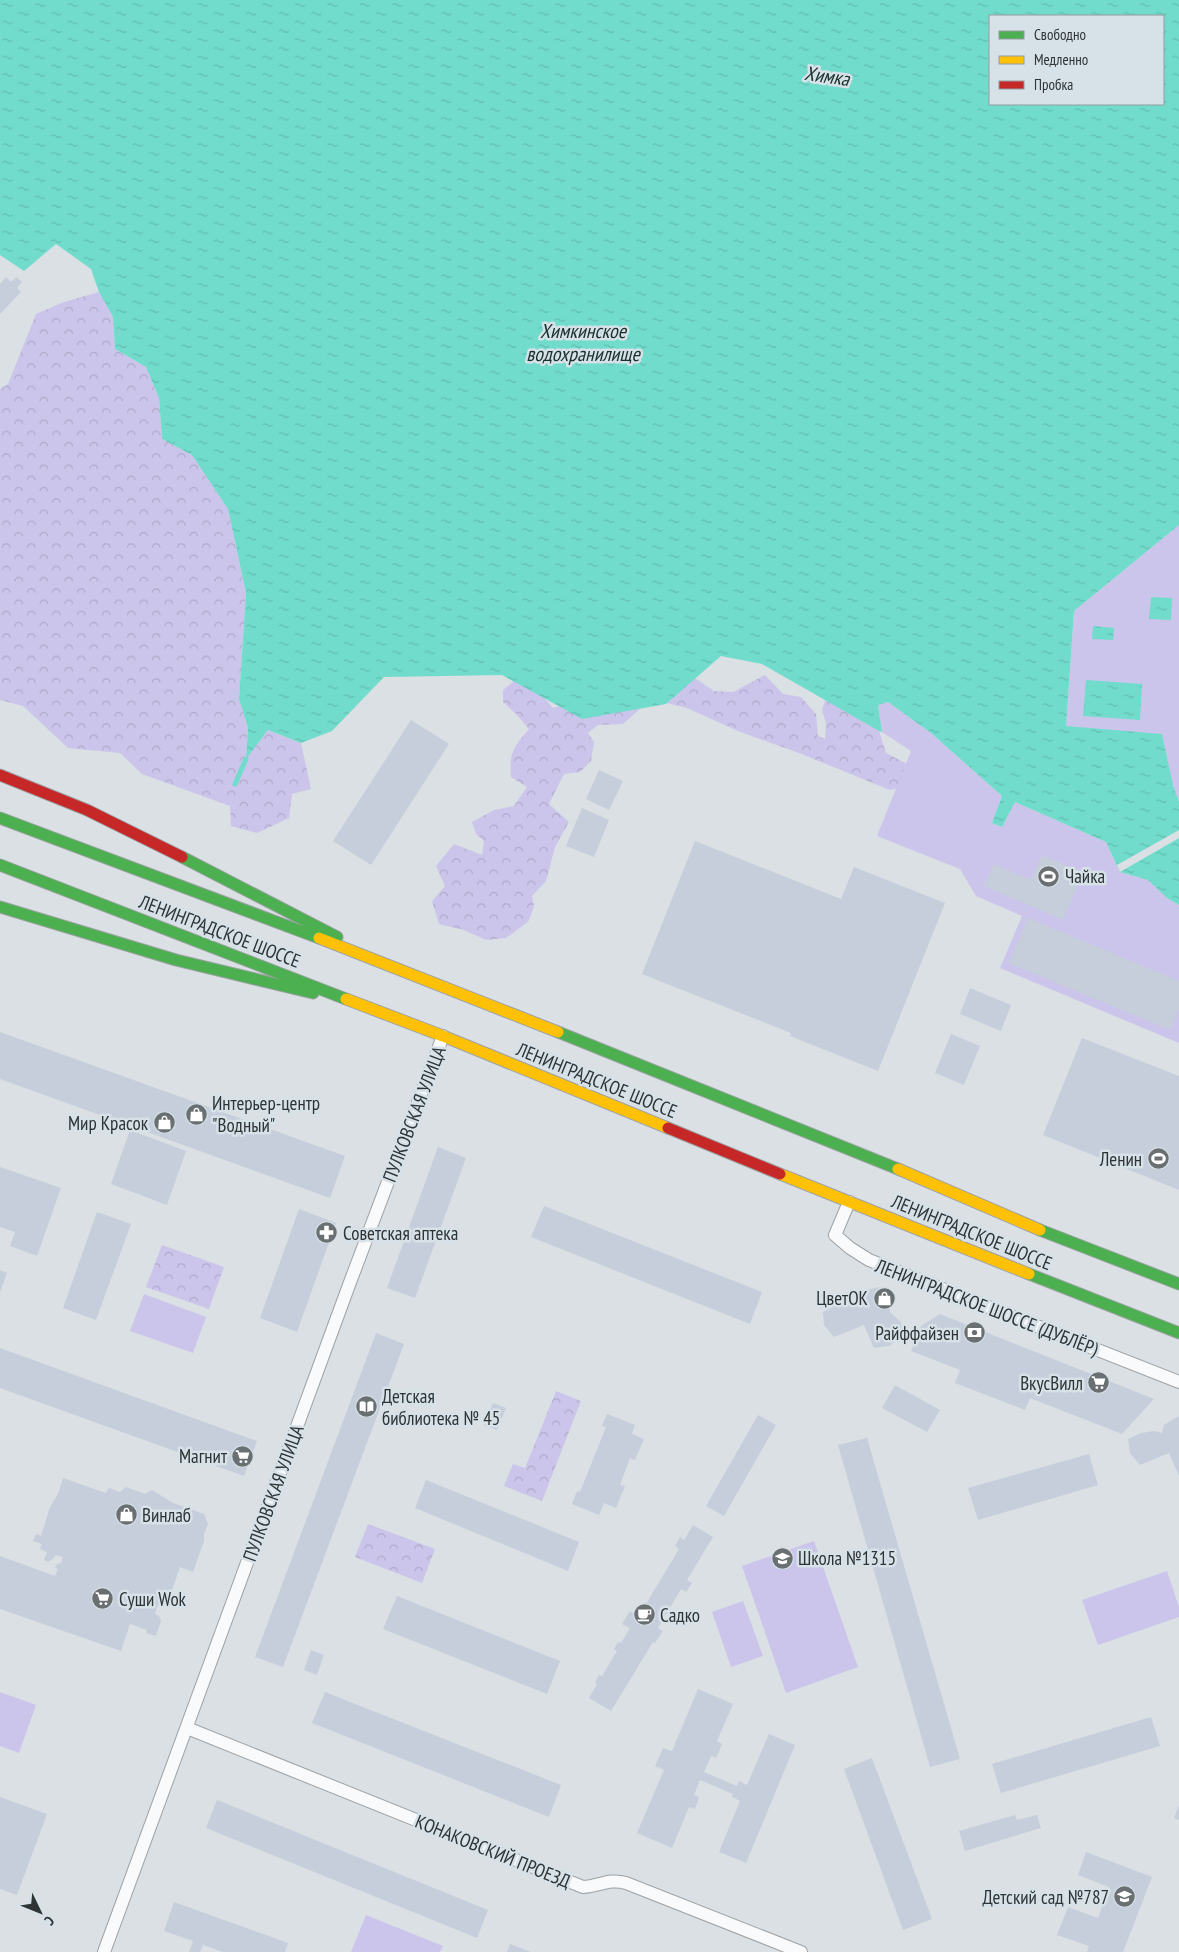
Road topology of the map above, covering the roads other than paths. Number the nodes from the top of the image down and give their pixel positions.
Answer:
1 (0, 775) edge
2 (0, 818) edge
3 (0, 865) edge
4 (0, 907) edge
5 (384, 962) junction
6 (367, 1006) junction
7 (443, 1036) junction
8 (849, 1202) junction
9 (1179, 1284) edge
10 (1179, 1333) edge
11 (1179, 1382) edge
12 (187, 1728) junction
13 (104, 1952) edge
14 (801, 1952) edge

1 - 5 main road
2 - 5 main road, ЛЕНИНГРАДСКОЕ ШОССЕ
3 - 6 main road, ЛЕНИНГРАДСКОЕ ШОССЕ
4 - 6 main road
5 - 9 main road, ЛЕНИНГРАДСКОЕ ШОССЕ
6 - 7 main road, ЛЕНИНГРАДСКОЕ ШОССЕ
7 - 8 main road, ЛЕНИНГРАДСКОЕ ШОССЕ
7 - 12 street, ПУЛКОВСКАЯ УЛИЦА
8 - 10 main road, ЛЕНИНГРАДСКОЕ ШОССЕ
8 - 11 street, ЛЕНИНГРАДСКОЕ ШОССЕ (ДУБЛЁР)
12 - 13 street, ПУЛКОВСКАЯ УЛИЦА
12 - 14 street, КОНАКОВСКИЙ ПРОЕЗД

